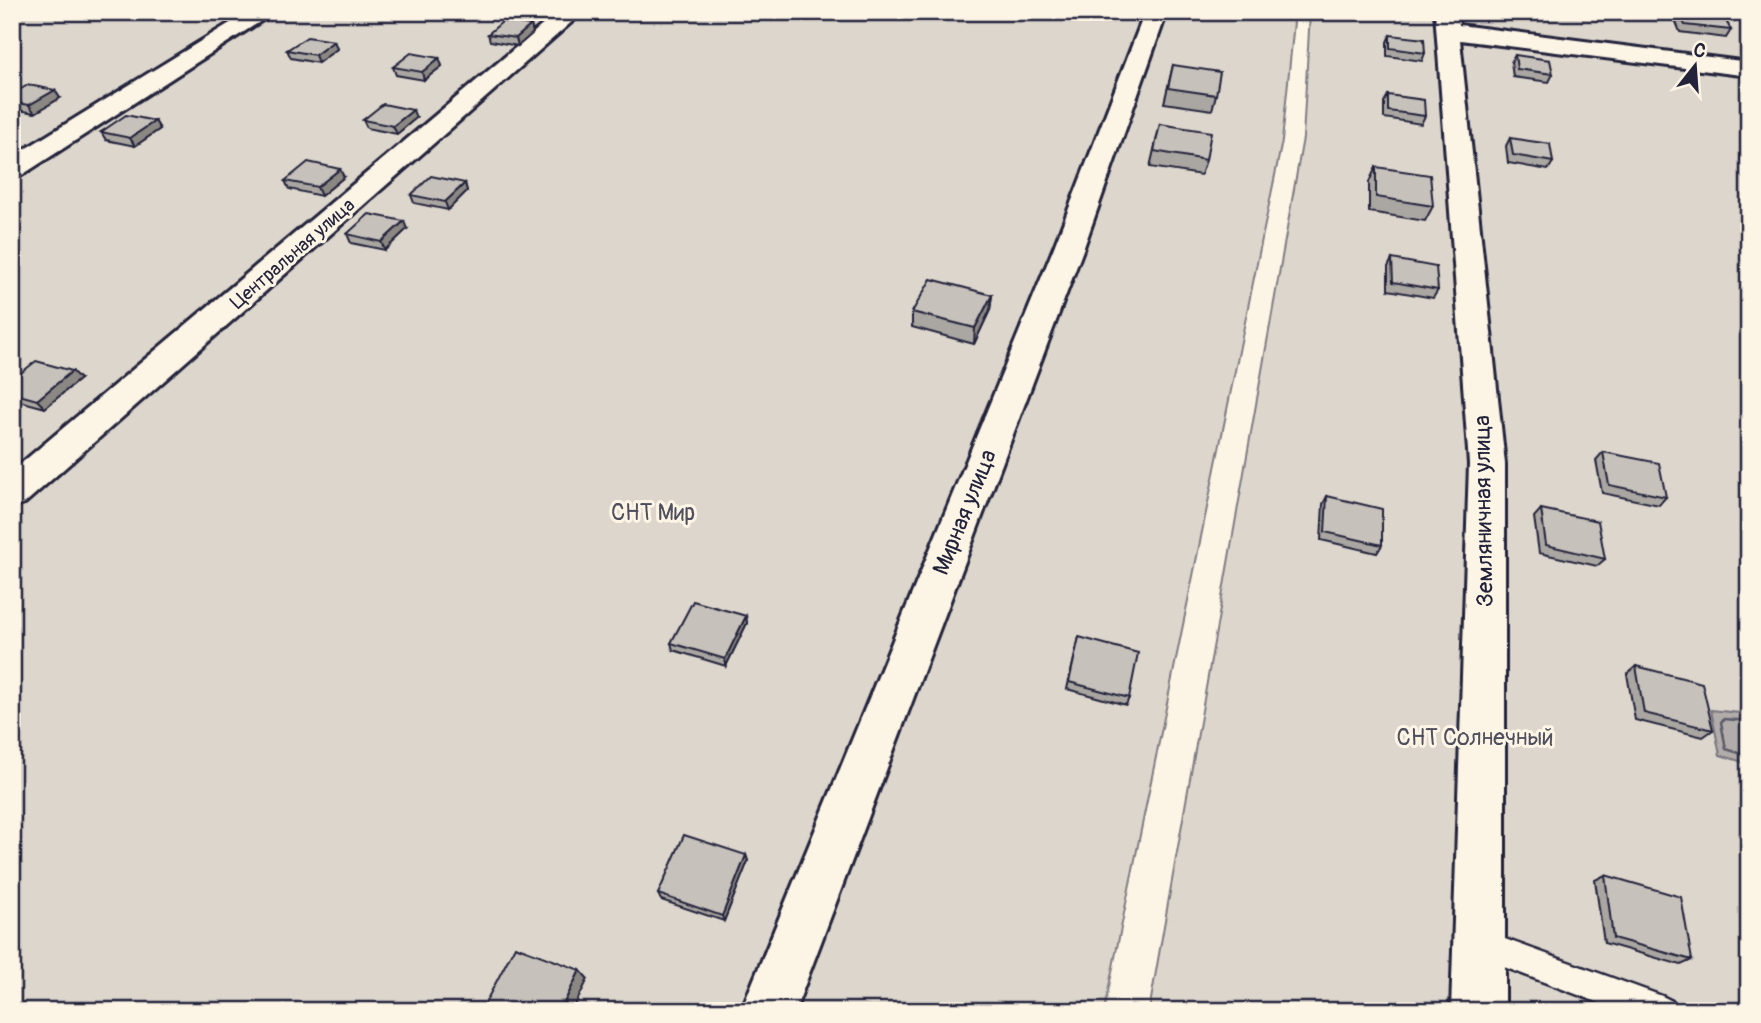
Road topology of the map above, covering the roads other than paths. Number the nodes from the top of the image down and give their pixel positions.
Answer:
1 (264, 12) edge
2 (572, 12) edge
3 (1156, 12) edge
4 (1447, 22) edge
5 (1749, 69) edge
6 (12, 169) edge
7 (12, 493) edge
8 (1479, 943) junction
9 (768, 1011) edge
10 (1478, 1011) edge
11 (1662, 1011) edge

1 - 6 street
2 - 7 street, Центральная улица
3 - 9 street, Мирная улица
4 - 5 street
4 - 8 street, Земляничная улица
8 - 10 street, Земляничная улица
8 - 11 lane

